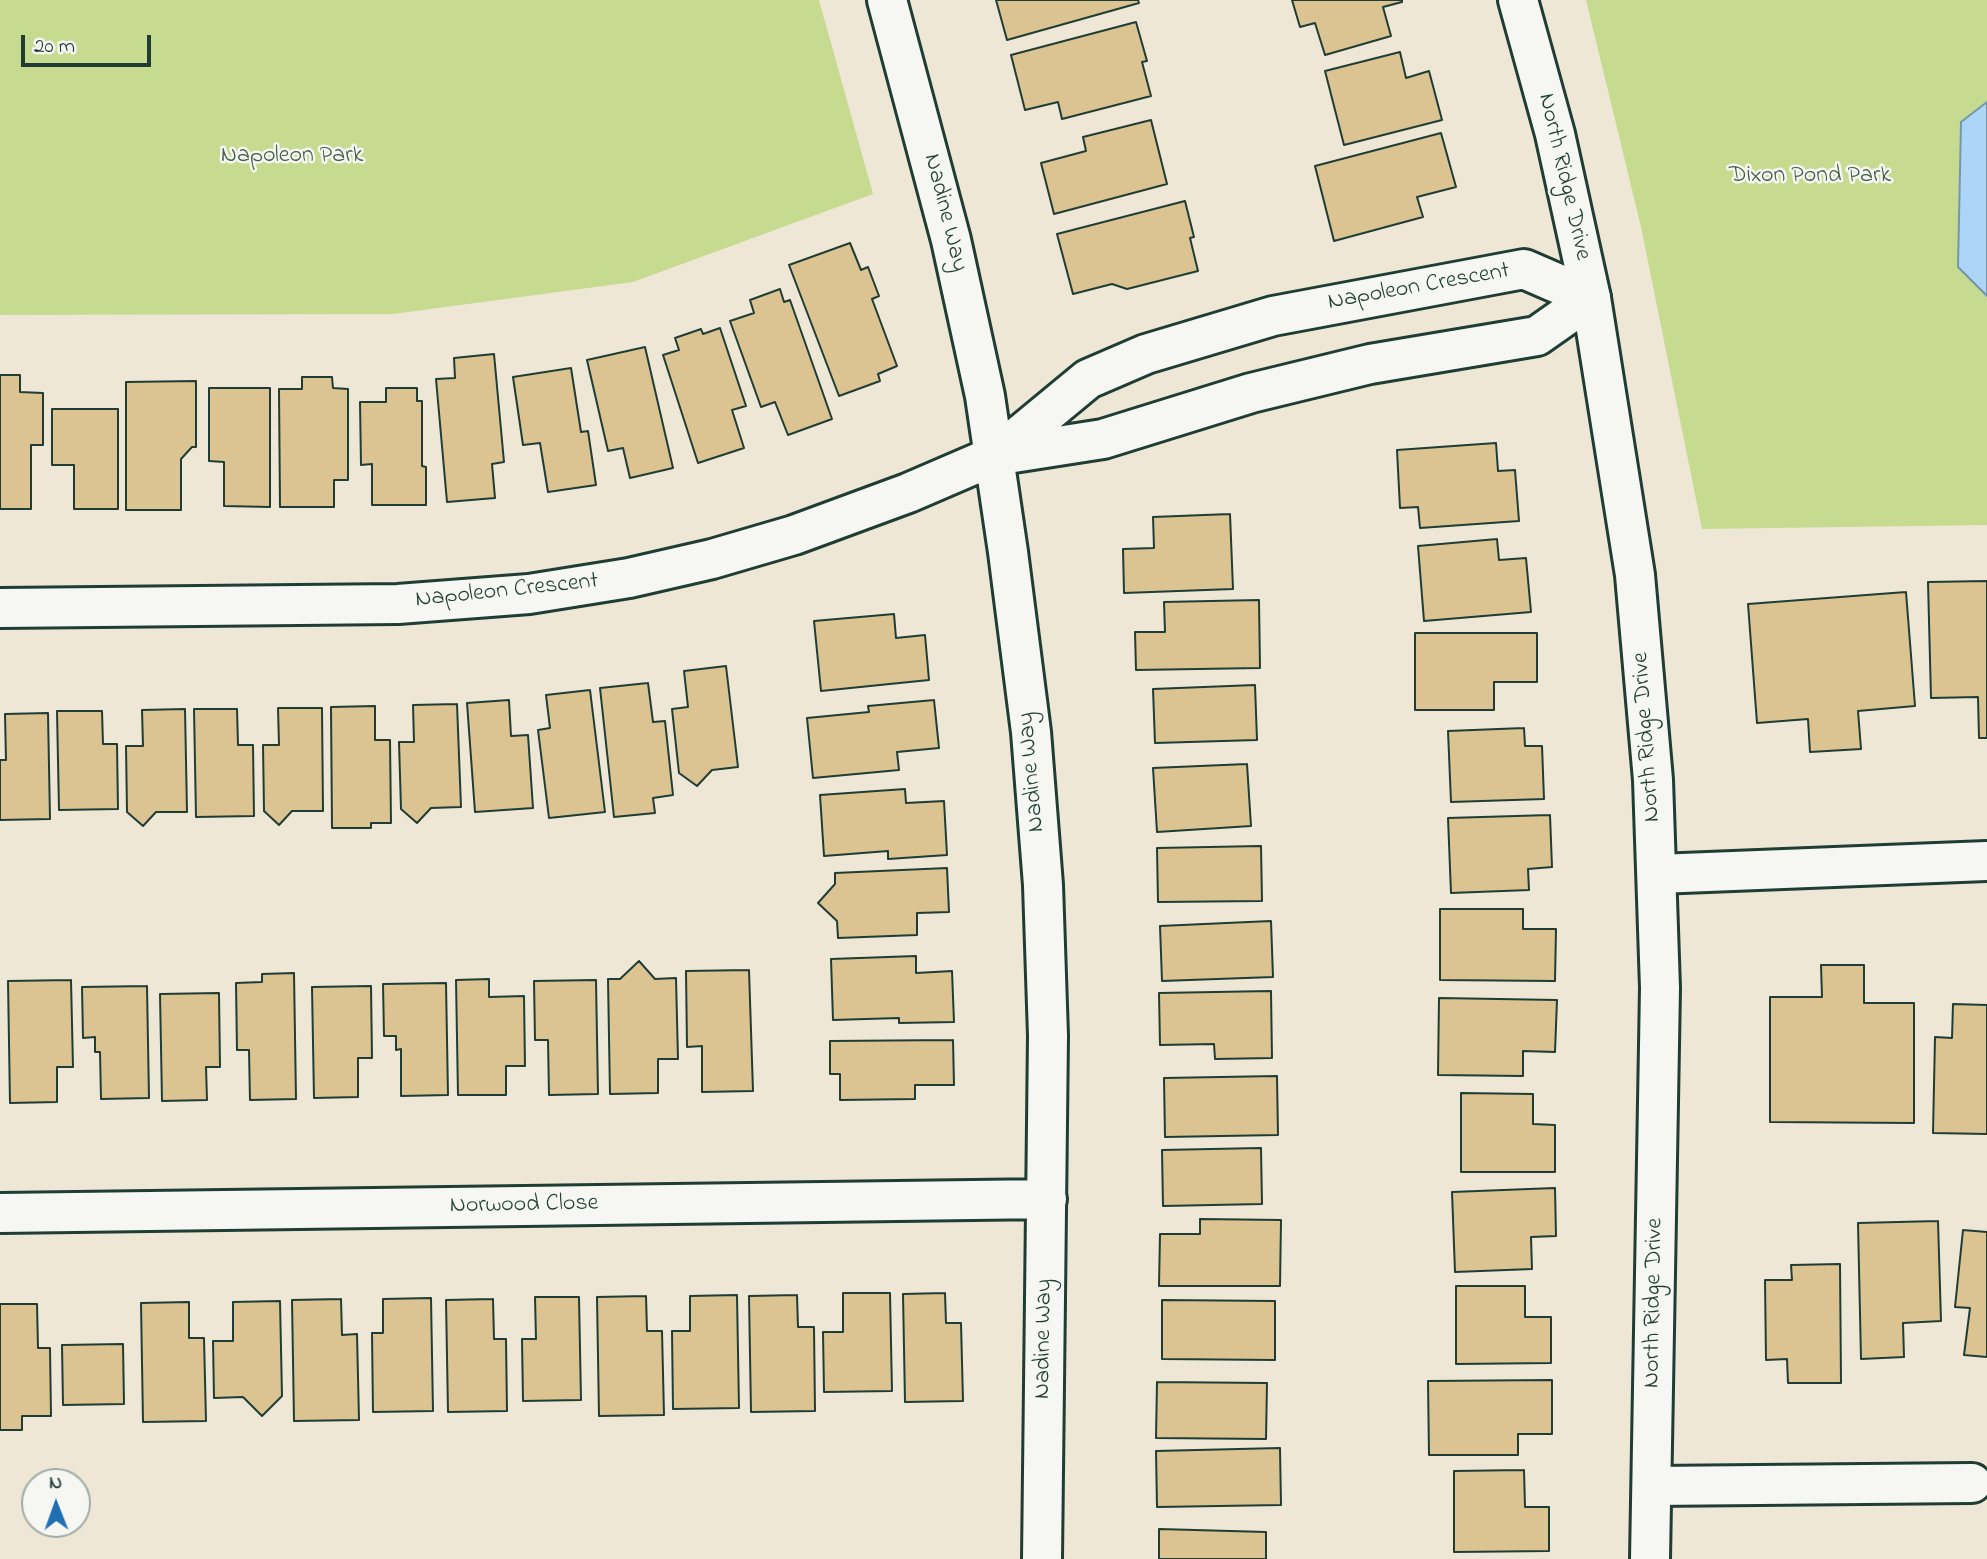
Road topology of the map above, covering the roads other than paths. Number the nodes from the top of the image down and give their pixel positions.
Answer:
1 (887, 0) edge
2 (1518, 0) edge
3 (1591, 298) junction
4 (994, 456) junction
5 (0, 608) edge
6 (1987, 861) edge
7 (1657, 874) junction
8 (1048, 1199) junction
9 (0, 1213) edge
10 (1972, 1483) dead end
11 (1652, 1486) junction
12 (1042, 1559) edge
13 (1650, 1559) edge

1 - 4 street, Nadine Way
2 - 3 street, North Ridge Drive
3 - 4 street, Napoleon Crescent
3 - 4 street, Napoleon Crescent
3 - 7 street, North Ridge Drive
4 - 5 street, Napoleon Crescent
4 - 8 street, Nadine Way
6 - 7 street
7 - 11 street, North Ridge Drive
8 - 9 street, Norwood Close
8 - 12 street, Nadine Way
10 - 11 street
11 - 13 street, North Ridge Drive

